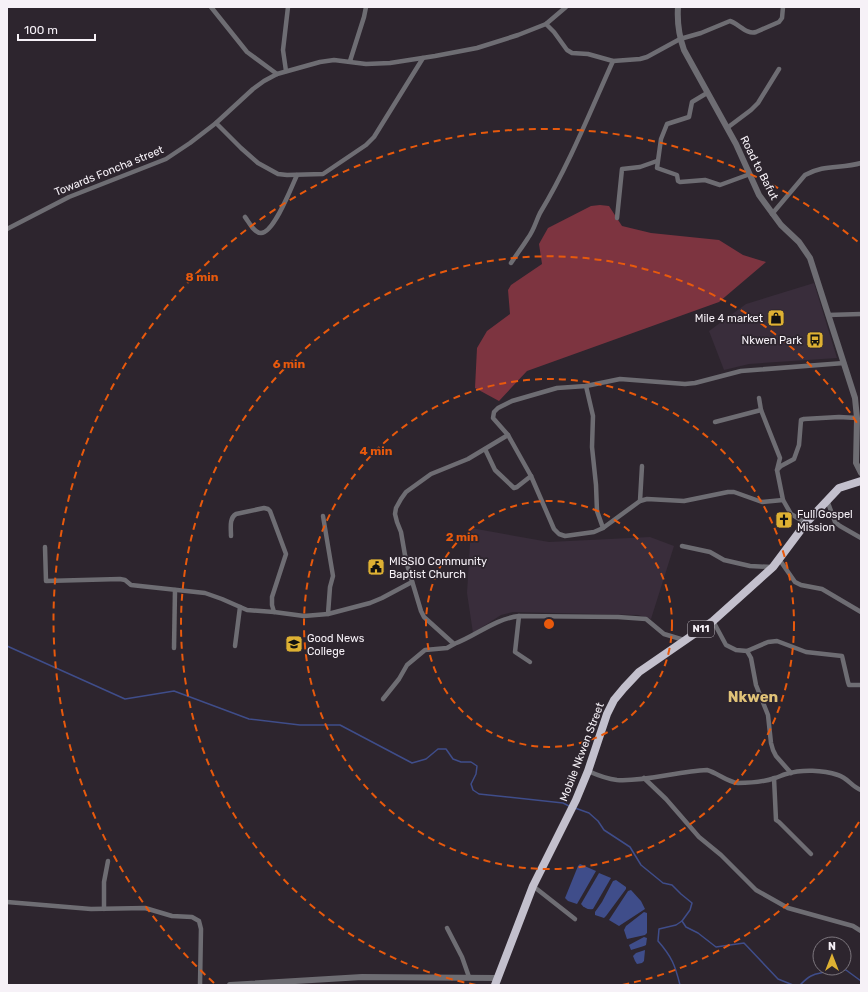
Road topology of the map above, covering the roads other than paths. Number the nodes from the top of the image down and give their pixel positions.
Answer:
1 (210, 7) edge
2 (288, 7) edge
3 (366, 7) edge
4 (566, 7) edge
5 (678, 7) edge
6 (783, 7) edge
7 (546, 24) junction
8 (680, 39) junction
9 (423, 58) junction
10 (350, 61) junction
11 (613, 61) junction
12 (779, 69) dead end
13 (286, 71) junction
14 (277, 74) junction
15 (707, 93) junction
16 (216, 123) junction
17 (727, 128) junction
18 (657, 161) junction
19 (861, 163) edge
20 (750, 174) junction
21 (297, 175) junction
22 (772, 214) junction
23 (245, 217) dead end
24 (617, 218) dead end
25 (7, 229) edge
26 (511, 263) dead end
27 (861, 314) edge
28 (828, 315) junction
29 (844, 363) junction
30 (586, 386) junction
31 (759, 398) dead end
32 (762, 410) junction
33 (857, 418) junction
34 (715, 422) dead end
35 (508, 435) junction
36 (485, 449) junction
37 (642, 466) dead end
38 (777, 470) junction
39 (861, 473) edge
40 (531, 476) junction
41 (861, 481) edge
42 (783, 500) junction
43 (827, 500) junction
44 (640, 501) junction
45 (323, 516) dead end
46 (806, 523) junction
47 (602, 528) junction
48 (231, 536) dead end
49 (861, 538) edge
50 (682, 546) dead end
51 (45, 547) dead end
52 (779, 559) junction
53 (773, 567) junction
54 (412, 582) junction
55 (175, 590) junction
56 (240, 607) junction
57 (274, 612) junction
58 (861, 612) edge
59 (328, 614) junction
60 (519, 616) junction
61 (713, 621) junction
62 (684, 640) junction
63 (454, 644) junction
64 (235, 646) dead end
65 (174, 648) dead end
66 (747, 651) junction
67 (530, 662) dead end
68 (861, 685) edge
69 (383, 699) dead end
70 (588, 771) junction
71 (790, 773) junction
72 (644, 778) junction
73 (774, 778) junction
74 (861, 790) edge
75 (811, 854) dead end
76 (108, 862) dead end
77 (534, 886) junction
78 (7, 902) edge
79 (104, 909) junction
80 (575, 919) dead end
81 (447, 928) dead end
82 (861, 931) edge
83 (469, 977) junction
84 (496, 981) edge
85 (200, 985) edge
86 (230, 985) edge

1 - 14 street
2 - 13 street
3 - 10 street
4 - 7 street, Towards Foncha street
5 - 8 street, Road to Bafut
6 - 8 street
7 - 9 street, Towards Foncha street
7 - 11 street
8 - 11 street
8 - 15 street, Road to Bafut
9 - 10 street, Towards Foncha street
9 - 21 street
10 - 13 street, Towards Foncha street
11 - 26 street
12 - 17 street
13 - 14 street, Towards Foncha street
14 - 16 street, Towards Foncha street
15 - 17 street, Road to Bafut
15 - 18 street
16 - 21 street
16 - 25 street, Towards Foncha street
17 - 20 street, Road to Bafut
18 - 20 street
18 - 24 street
19 - 22 street
20 - 22 street, Road to Bafut
21 - 23 street
22 - 28 street, Road to Bafut
27 - 28 street
28 - 29 street, Road to Bafut
29 - 30 street
29 - 33 street, Road to Bafut
30 - 35 street
30 - 47 street
31 - 32 street
32 - 34 street
32 - 38 street
33 - 38 street
33 - 39 street, Road to Bafut
35 - 36 street
35 - 40 street
36 - 40 street
36 - 54 street
37 - 44 street
38 - 42 street
40 - 47 street
41 - 43 highway, Mobile Nkwen Street / N11
42 - 44 street
42 - 46 street
43 - 46 highway, Mobile Nkwen Street / N11
43 - 49 street
44 - 47 street
45 - 59 street
46 - 52 highway, Mobile Nkwen Street / N11
48 - 57 street
50 - 53 street
51 - 55 street
52 - 53 highway, Mobile Nkwen Street / N11
52 - 58 street
53 - 61 highway, Mobile Nkwen Street / N11
54 - 59 street
54 - 63 street
55 - 56 street
55 - 65 street
56 - 57 street
56 - 64 street
57 - 59 street
60 - 62 street
60 - 63 street
60 - 67 street
61 - 62 highway, Mobile Nkwen Street / N11
61 - 66 street
62 - 70 highway, Mobile Nkwen Street / N11
63 - 69 street
66 - 68 street
66 - 71 street
70 - 72 street
70 - 77 highway, Mobile Nkwen Street / N11
71 - 73 street
71 - 74 street
72 - 73 street
72 - 82 street
73 - 75 street
76 - 79 street
77 - 80 street
77 - 84 highway, Mobile Nkwen Street / N11
78 - 79 street
79 - 85 street
81 - 83 street
83 - 84 street
83 - 86 street

